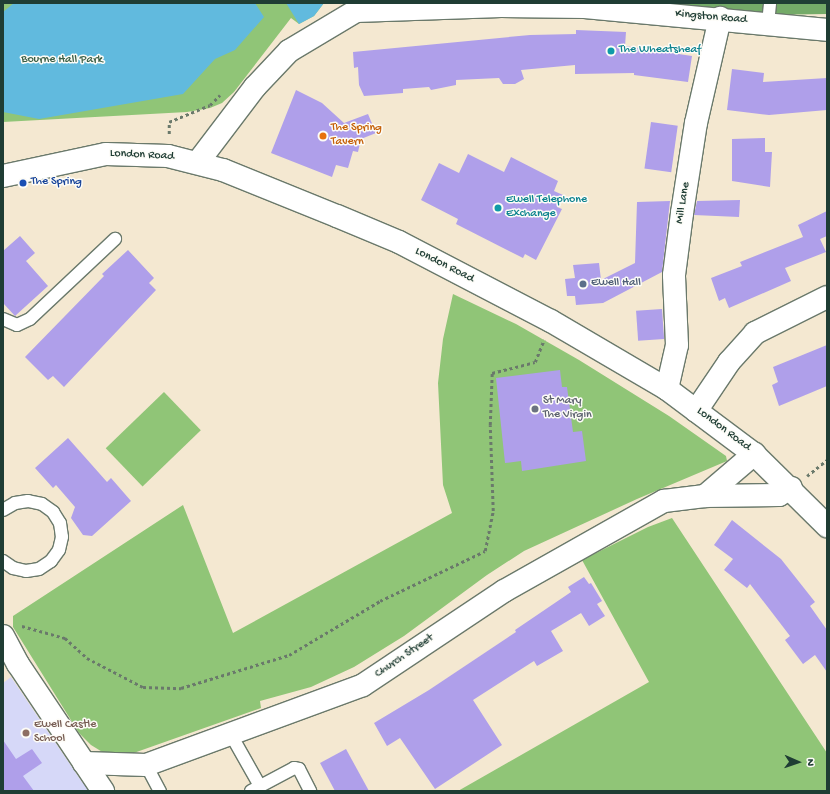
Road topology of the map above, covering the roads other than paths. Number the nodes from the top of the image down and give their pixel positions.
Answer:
1 (357, 7) edge
2 (769, 13) edge
3 (720, 18) junction
4 (827, 30) edge
5 (198, 162) junction
6 (3, 176) edge
7 (115, 239) dead end
8 (827, 297) edge
9 (3, 319) edge
10 (667, 389) junction
11 (696, 411) junction
12 (754, 454) junction
13 (791, 488) junction
14 (705, 496) junction
15 (3, 510) edge
16 (827, 526) edge
17 (3, 561) edge
18 (10, 631) edge
19 (230, 733) junction
20 (84, 763) junction
21 (146, 765) junction
22 (256, 788) edge
23 (103, 791) edge
24 (160, 791) edge
25 (310, 791) edge

1 - 3 street, Kingston Road
1 - 5 street
2 - 3 street, Kingston Road
2 - 4 street, Kingston Road
3 - 10 street, Mill Lane
5 - 6 street, London Road
5 - 10 street, London Road
7 - 9 lane
8 - 11 street
10 - 11 street, London Road
11 - 12 street, London Road
12 - 13 street, London Road
12 - 14 street
13 - 14 street, Church Street
13 - 16 street, London Road
14 - 19 street, Church Street
15 - 17 lane
18 - 20 street
19 - 21 street, Church Street
19 - 22 lane
20 - 21 street, Church Street
20 - 23 street
21 - 24 lane
22 - 25 lane

